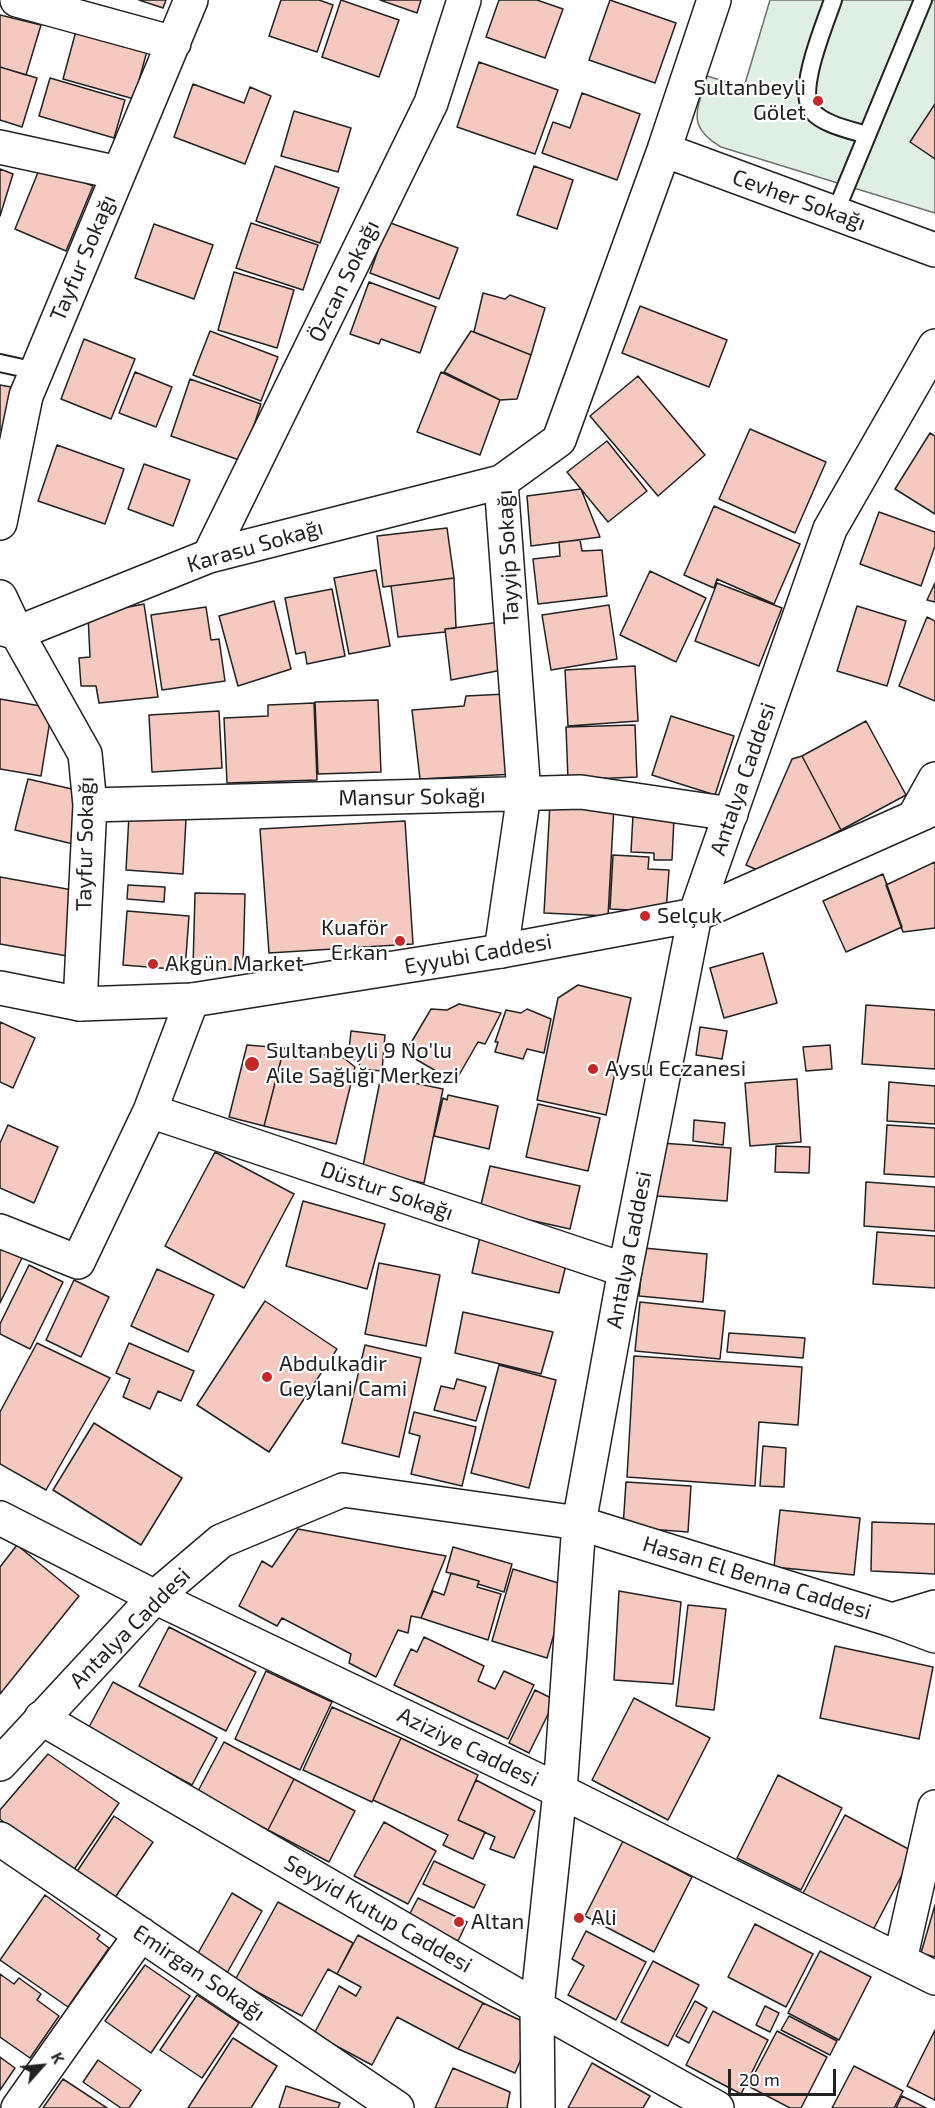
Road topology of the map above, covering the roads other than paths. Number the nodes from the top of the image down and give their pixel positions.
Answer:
1 (17, 0) edge
2 (191, 0) edge
3 (464, 0) edge
4 (714, 0) edge
5 (833, 0) edge
6 (923, 0) edge
7 (174, 43) junction
8 (867, 135) junction
9 (0, 147) edge
10 (664, 150) junction
11 (119, 173) junction
12 (835, 213) junction
13 (935, 250) edge
14 (935, 346) edge
15 (0, 363) edge
16 (36, 371) junction
17 (501, 482) junction
18 (0, 523) edge
19 (209, 556) junction
20 (0, 597) edge
21 (9, 631) edge
22 (935, 779) edge
23 (524, 794) junction
24 (90, 805) junction
25 (925, 812) edge
26 (731, 814) junction
27 (695, 915) junction
28 (501, 951) junction
29 (0, 988) edge
30 (192, 1000) junction
31 (80, 1004) junction
32 (150, 1111) junction
33 (0, 1231) edge
34 (625, 1270) junction
35 (0, 1518) edge
36 (579, 1523) junction
37 (154, 1597) junction
38 (935, 1606) edge
39 (892, 1620) junction
40 (935, 1636) edge
41 (41, 1718) junction
42 (0, 1764) edge
43 (560, 1791) junction
44 (935, 1807) edge
45 (0, 1839) edge
46 (141, 1934) junction
47 (900, 1960) junction
48 (935, 1977) edge
49 (537, 2007) junction
50 (18, 2108) edge
51 (398, 2108) edge
52 (538, 2108) edge
53 (717, 2108) edge

1 - 7 street
2 - 7 street, Tayfur Sokağı
3 - 19 street, Özcan Sokağı
4 - 10 street, Tayyip Sokağı
5 - 8 lane
6 - 8 lane
7 - 11 street, Tayfur Sokağı
8 - 12 lane
9 - 11 street
10 - 12 street, Cevher Sokağı
10 - 17 street, Tayyip Sokağı
11 - 16 street, Tayfur Sokağı
12 - 13 street, Cevher Sokağı
14 - 26 street, Antalya Caddesi
15 - 16 lane
16 - 18 street, Tayfur Sokağı
17 - 19 street, Karasu Sokağı
17 - 23 street, Tayyip Sokağı
19 - 21 street, Karasu Sokağı
20 - 21 street, Tayfur Sokağı
21 - 24 street, Tayfur Sokağı
22 - 25 street
23 - 24 street, Mansur Sokağı
23 - 26 street, Mansur Sokağı
23 - 28 street, Tayyip Sokağı
24 - 31 street, Tayfur Sokağı
25 - 27 street, Eyyubi Caddesi
26 - 27 street, Antalya Caddesi
27 - 28 street, Eyyubi Caddesi
27 - 34 street, Antalya Caddesi
28 - 30 street, Eyyubi Caddesi
29 - 31 street, Eyyubi Caddesi
30 - 31 street, Eyyubi Caddesi
30 - 32 street
32 - 33 street
32 - 34 street, Düstur Sokağı
34 - 36 street, Antalya Caddesi
35 - 37 street, Aziziye Caddesi
36 - 37 street, Antalya Caddesi
36 - 39 street, Hasan El Benna Caddesi
36 - 43 street
37 - 41 street, Antalya Caddesi
37 - 43 street, Aziziye Caddesi
38 - 39 street
39 - 40 street, Hasan El Benna Caddesi
41 - 42 street, Antalya Caddesi
41 - 49 street, Seyyid Kutup Caddesi
43 - 47 street, Aziziye Caddesi
43 - 49 street
44 - 47 street
45 - 46 street, Emirgan Sokağı
46 - 50 street
46 - 51 street, Emirgan Sokağı
47 - 48 street, Aziziye Caddesi
49 - 52 street
49 - 53 street, Seyyid Kutup Caddesi

